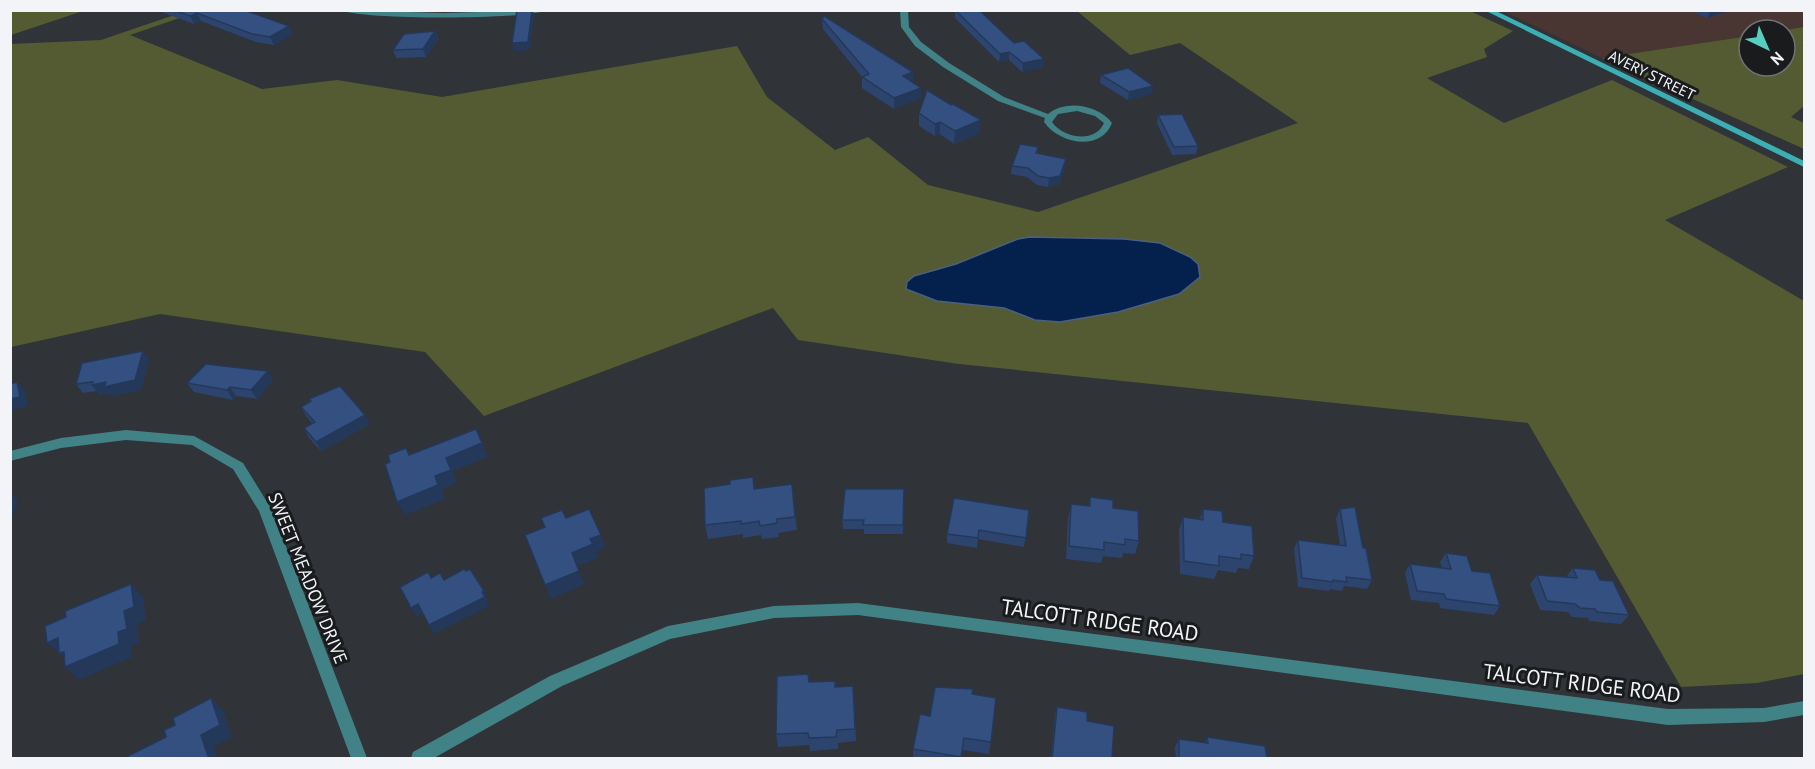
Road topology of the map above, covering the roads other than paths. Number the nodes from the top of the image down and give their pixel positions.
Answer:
1 (343, 10) edge
2 (545, 10) edge
3 (904, 10) edge
4 (1487, 10) edge
5 (1049, 117) junction
6 (1804, 164) edge
7 (10, 456) edge
8 (1804, 708) edge
9 (359, 759) edge
10 (419, 759) edge

1 - 2 street
3 - 5 street
4 - 6 main road, AVERY STREET
5 - 5 street
7 - 9 street, SWEET MEADOW DRIVE
8 - 10 street, TALCOTT RIDGE ROAD

